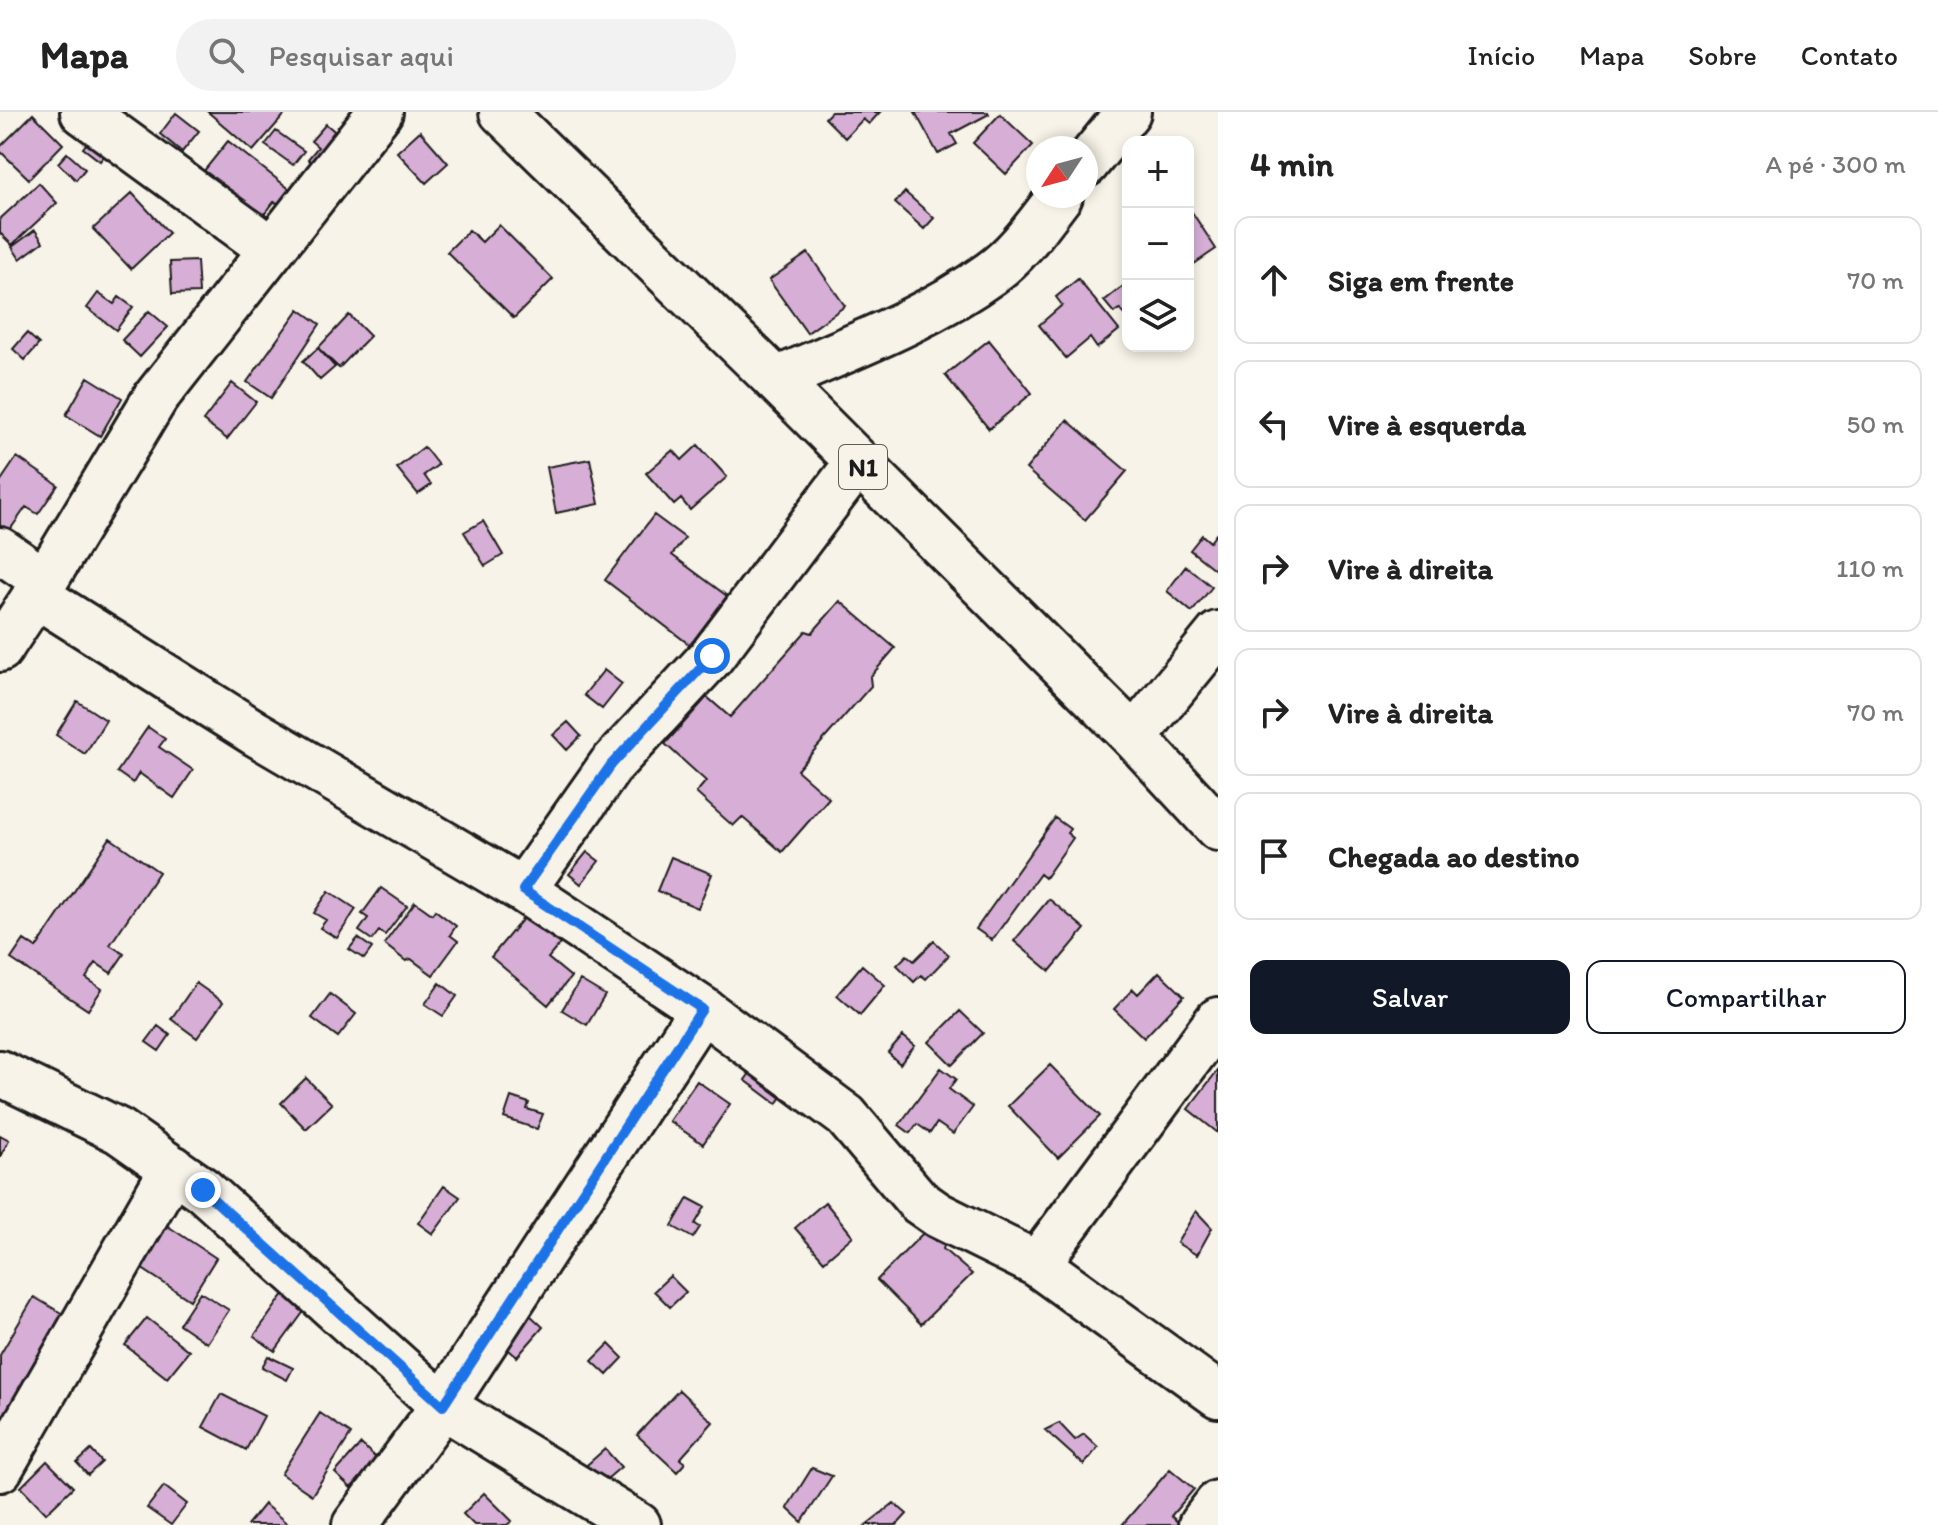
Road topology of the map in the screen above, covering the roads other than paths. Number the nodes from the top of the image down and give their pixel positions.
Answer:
1 (83, 112) edge
2 (380, 112) edge
3 (502, 112) edge
4 (1128, 112) edge
5 (1098, 149) edge
6 (1050, 208) edge
7 (271, 249) junction
8 (776, 380) junction
9 (858, 462) junction
10 (0, 550) edge
11 (41, 588) junction
12 (1218, 634) edge
13 (0, 649) edge
14 (1134, 737) junction
15 (1218, 828) edge
16 (523, 890) junction
17 (702, 1009) junction
18 (1218, 1020) edge
19 (0, 1073) edge
20 (173, 1168) junction
21 (1037, 1264) junction
22 (1218, 1395) edge
23 (443, 1406) junction
24 (0, 1469) edge
25 (1218, 1503) edge
26 (355, 1525) edge
27 (638, 1525) edge
28 (1201, 1525) edge

1 - 7 main road
2 - 7 main road
3 - 8 main road, N1
4 - 5 main road
6 - 8 main road
7 - 11 main road
8 - 9 main road, N1
9 - 14 main road, N1
9 - 16 main road
10 - 11 main road
11 - 13 main road
11 - 16 main road
12 - 14 main road
14 - 15 main road, N1
16 - 17 main road
17 - 21 main road
17 - 23 main road
18 - 21 main road
19 - 20 main road
20 - 23 main road
20 - 24 main road
21 - 22 main road
23 - 26 main road
23 - 27 main road
25 - 28 main road

